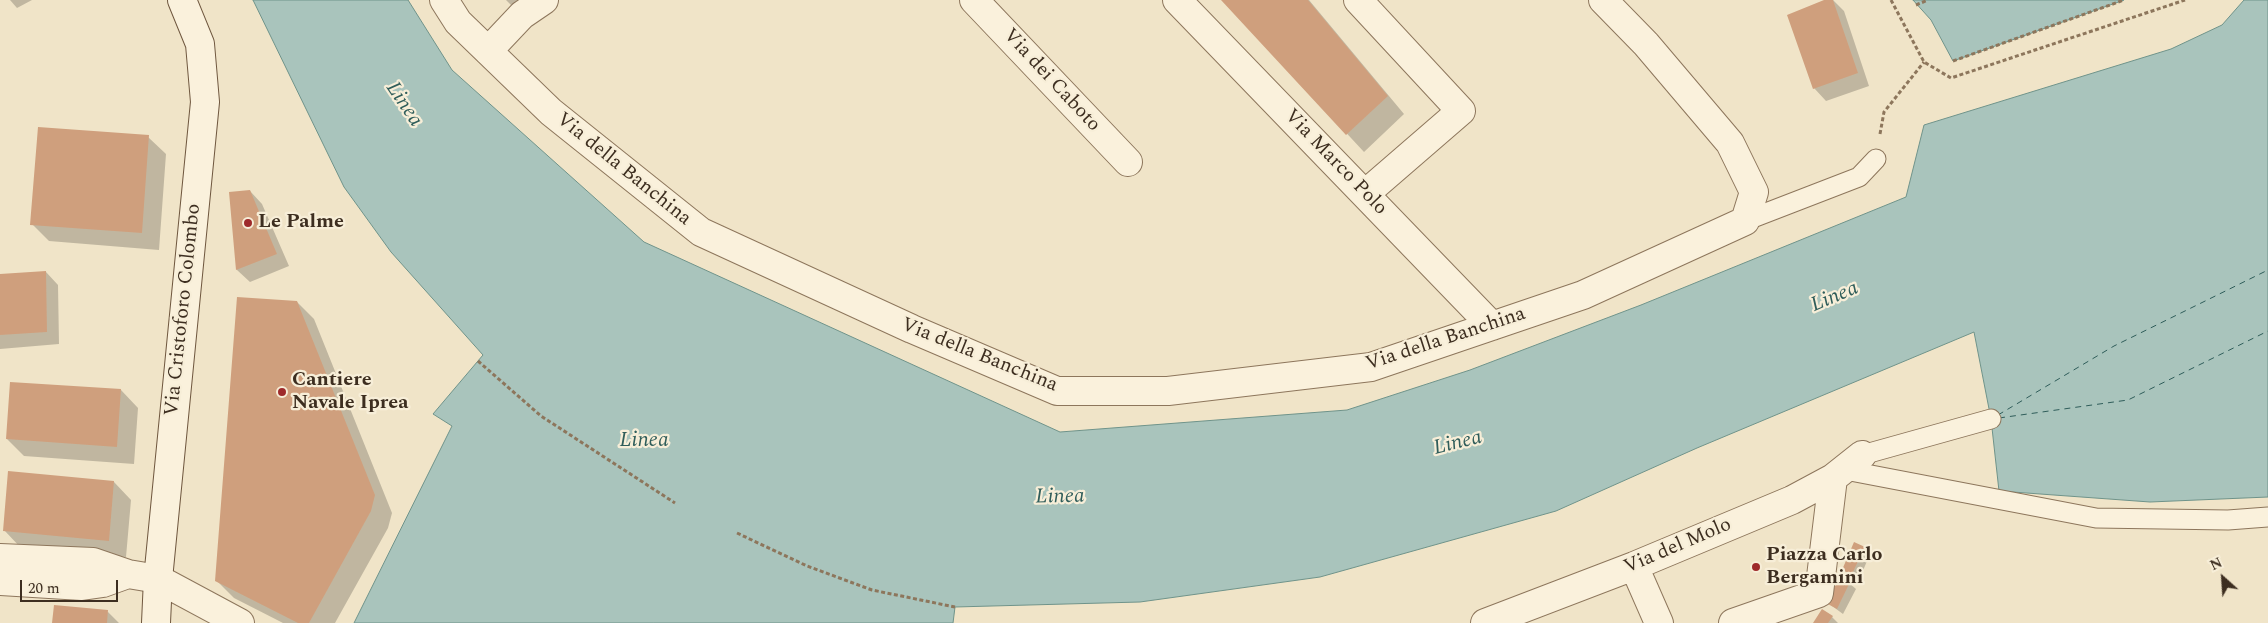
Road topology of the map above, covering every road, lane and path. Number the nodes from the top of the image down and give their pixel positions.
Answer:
1 (182, 0) edge
2 (444, 0) edge
3 (544, 0) edge
4 (974, 0) edge
5 (1177, 0) edge
6 (1358, 0) edge
7 (1603, 0) edge
8 (1891, 0) edge
9 (1928, 0) edge
10 (2124, 0) edge
11 (2185, 0) edge
12 (1916, 5) dead end
13 (488, 51) junction
14 (1953, 61) dead end
15 (1924, 62) junction
16 (1876, 159) joint
17 (1128, 162) dead end
18 (1365, 194) junction
19 (1745, 221) junction
20 (1492, 326) junction
21 (478, 361) dead end
22 (1991, 419) dead end
23 (1847, 467) junction
24 (675, 503) dead end
25 (2268, 517) edge
26 (737, 533) dead end
27 (0, 558) edge
28 (1634, 566) junction
29 (128, 574) junction
30 (158, 579) junction
31 (0, 581) edge
32 (954, 607) dead end
33 (156, 623) edge
34 (240, 623) edge
35 (1485, 623) edge
36 (1659, 623) edge
37 (1733, 623) edge

1 - 30 street, Via Cristoforo Colombo
2 - 13 street, Via della Banchina
3 - 13 street
4 - 17 street, Via dei Caboto
5 - 18 street, Via Marco Polo
6 - 18 street
7 - 19 street
8 - 15 path
9 - 12 path
10 - 14 path
11 - 15 path
13 - 20 street, Via della Banchina
15 - 16 path
16 - 19 lane
18 - 20 street, Via Marco Polo
19 - 20 street, Via della Banchina
21 - 24 path
22 - 23 lane
23 - 25 lane
23 - 28 street, Via del Molo
23 - 37 street
26 - 32 path
27 - 29 street
28 - 35 street, Via del Molo
28 - 36 street
29 - 30 street
29 - 31 street
30 - 33 street, Via Cristoforo Colombo
30 - 34 street

